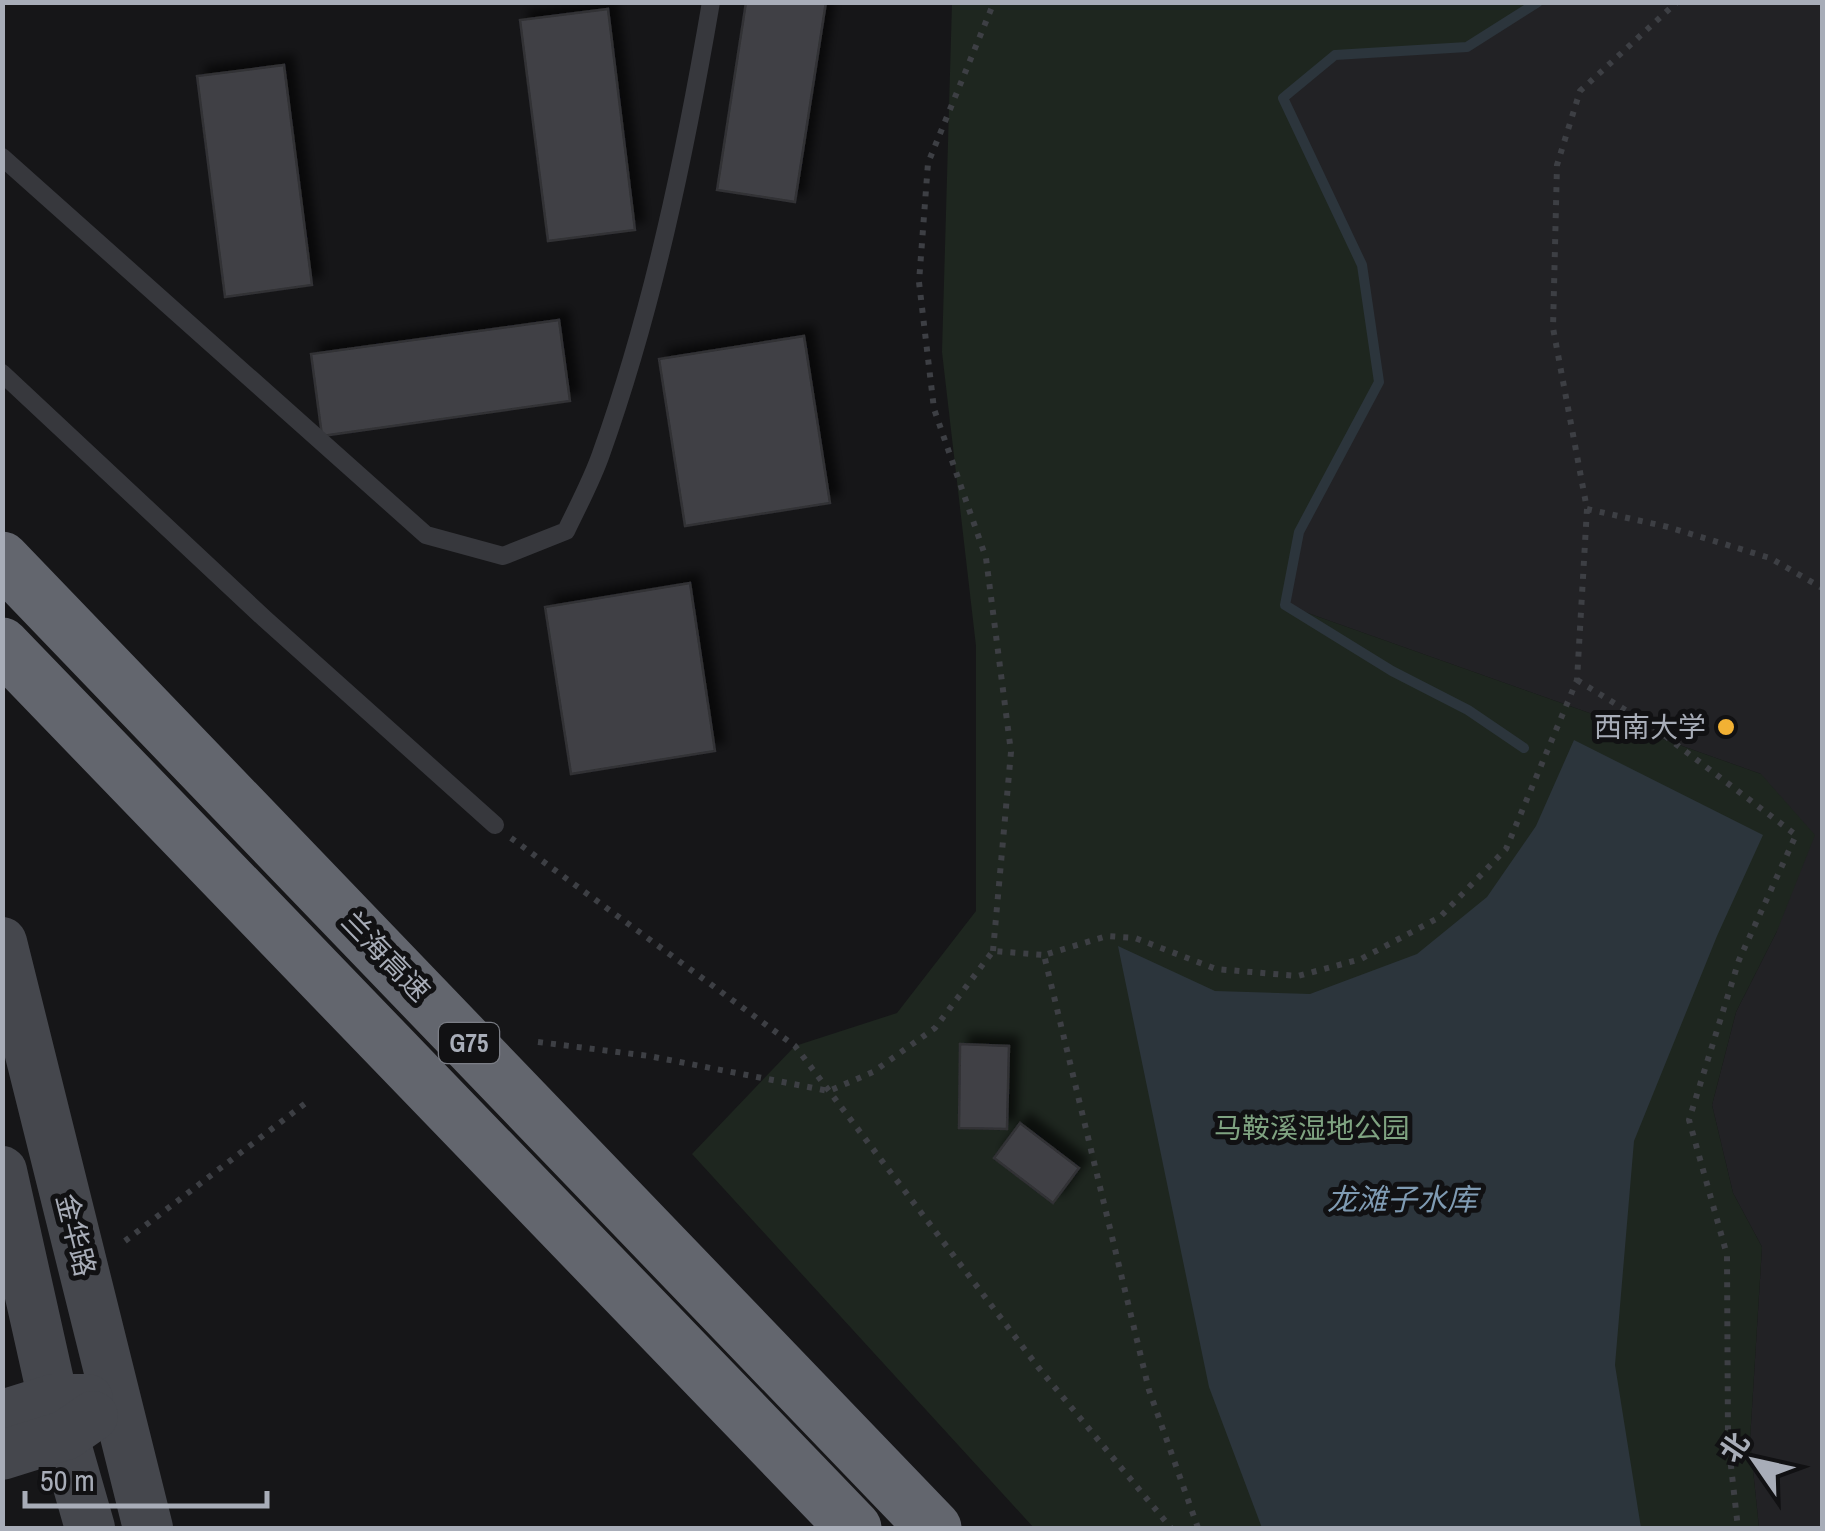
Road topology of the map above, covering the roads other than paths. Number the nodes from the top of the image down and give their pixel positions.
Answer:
1 (711, 2) edge
2 (2, 157) edge
3 (2, 372) edge
4 (2, 559) edge
5 (2, 645) edge
6 (494, 826) road end
7 (2, 942) edge
8 (2, 1171) edge
9 (118, 1400) junction
10 (2, 1415) edge
11 (60, 1417) junction
12 (2, 1454) edge
13 (90, 1528) edge
14 (148, 1528) edge
15 (854, 1528) edge
16 (934, 1528) edge

1 - 2 lane
3 - 6 lane
4 - 16 highway, 兰海高速 / G75
5 - 15 highway, G75
7 - 9 main road, 金华路
8 - 11 main road, 金华路
9 - 11 main road
9 - 14 main road, 金华路
10 - 11 main road
11 - 12 main road
11 - 13 main road, 金华路

